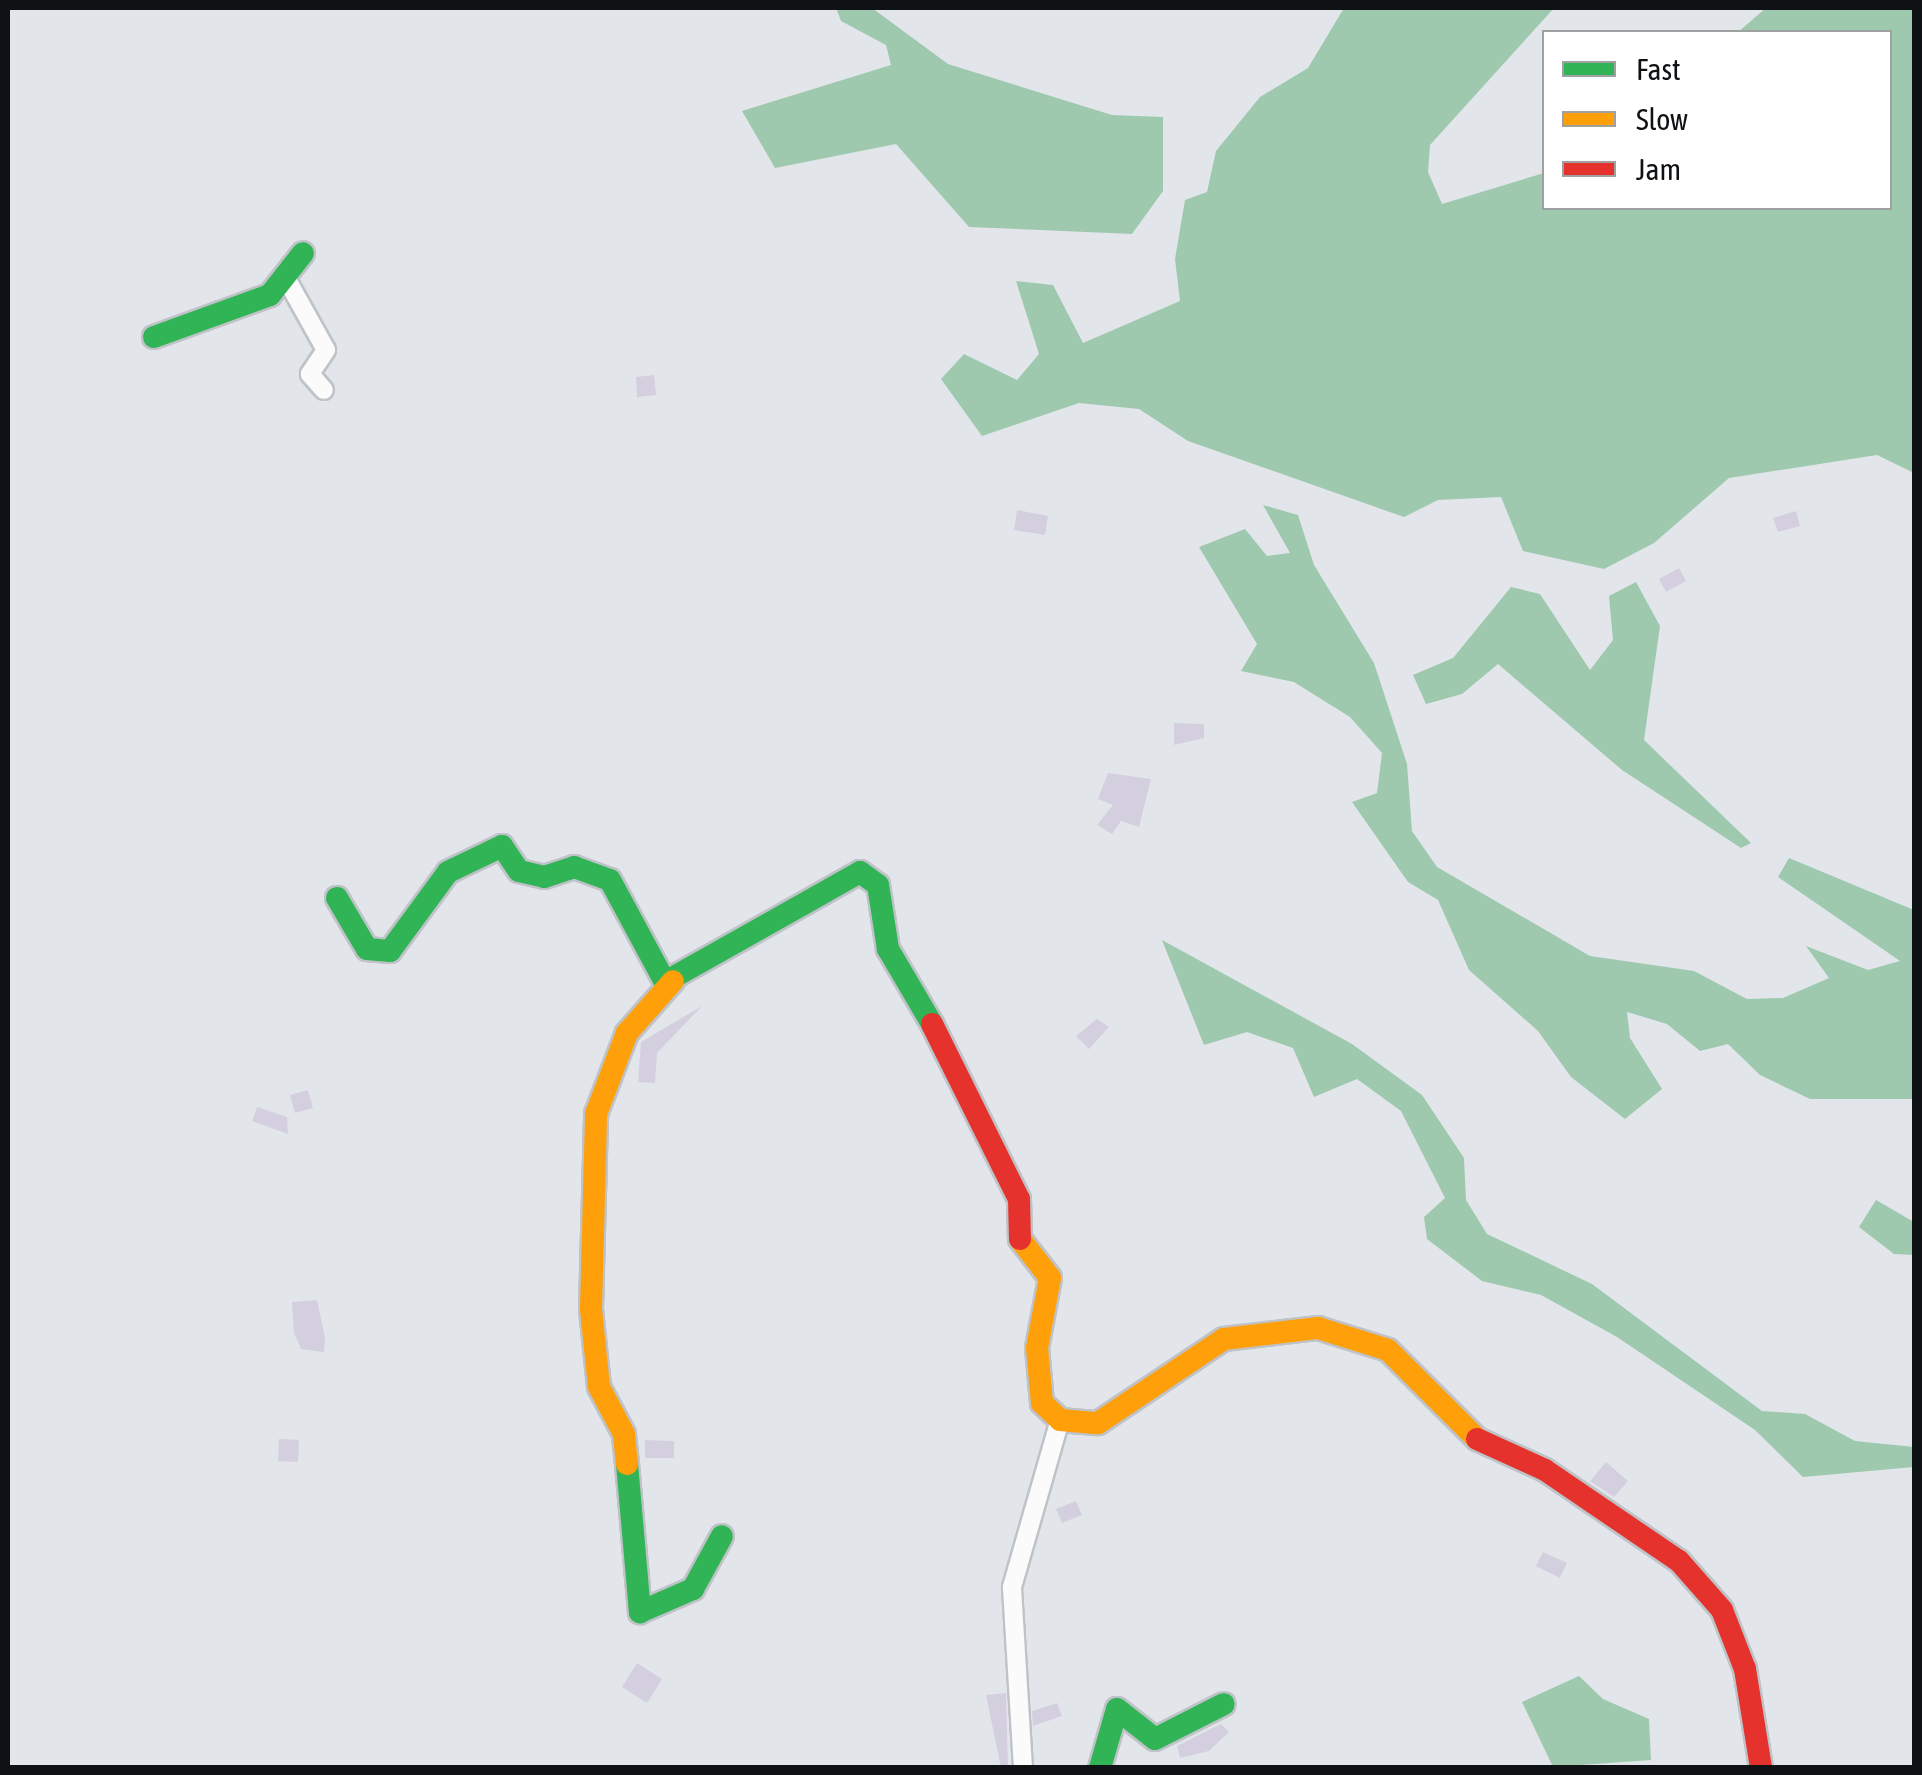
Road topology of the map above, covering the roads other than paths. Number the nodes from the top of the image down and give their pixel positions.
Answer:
1 (303, 253) dead end
2 (287, 280) junction
3 (154, 337) dead end
4 (324, 390) dead end
5 (338, 898) dead end
6 (673, 981) junction
7 (1060, 1420) junction
8 (722, 1536) dead end
9 (1224, 1704) dead end
10 (1023, 1768) edge
11 (1100, 1768) edge
12 (1761, 1768) edge

1 - 2 street
2 - 3 street
2 - 4 street
5 - 6 street
6 - 7 street
6 - 8 street
7 - 10 street
7 - 12 street
9 - 11 street

